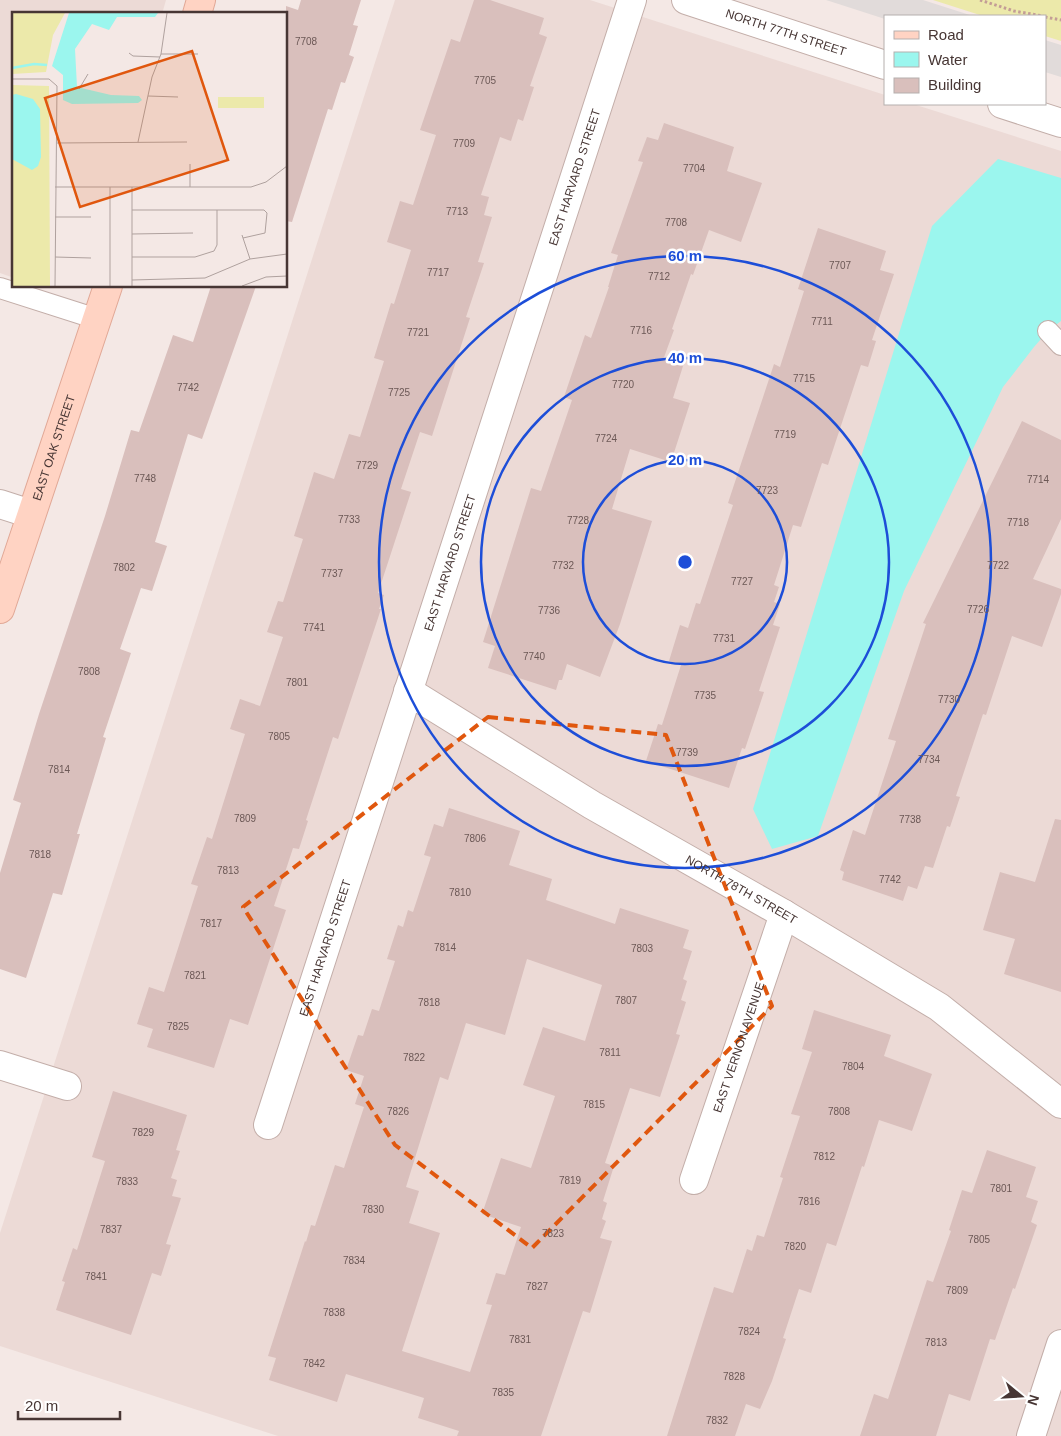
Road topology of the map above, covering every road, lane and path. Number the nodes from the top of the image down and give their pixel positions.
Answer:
1 (201, 0) edge
2 (632, 0) edge
3 (686, 0) edge
4 (980, 0) edge
5 (197, 12) edge
6 (1039, 15) edge
7 (1046, 16) edge
8 (1061, 20) edge
9 (884, 65) edge
10 (1005, 105) edge
11 (1061, 123) edge
12 (0, 288) edge
13 (107, 288) edge
14 (97, 319) junction
15 (0, 504) edge
16 (31, 514) junction
17 (0, 609) edge
18 (408, 691) junction
19 (784, 914) junction
20 (0, 1065) edge
21 (67, 1086) dead end
22 (1061, 1104) edge
23 (268, 1125) dead end
24 (694, 1180) dead end
25 (1061, 1344) edge
26 (1031, 1436) edge

1 - 5 street
2 - 18 street, EAST HARVARD STREET
3 - 9 street, NORTH 77TH STREET
4 - 6 path
7 - 8 path
10 - 11 street
12 - 14 lane
13 - 14 street, EAST OAK STREET
14 - 16 street, EAST OAK STREET
15 - 16 street
16 - 17 street, EAST OAK STREET
18 - 19 street, NORTH 78TH STREET
18 - 23 street, EAST HARVARD STREET
19 - 22 street, NORTH 78TH STREET
19 - 24 street, EAST VERNON AVENUE
20 - 21 street
25 - 26 street

